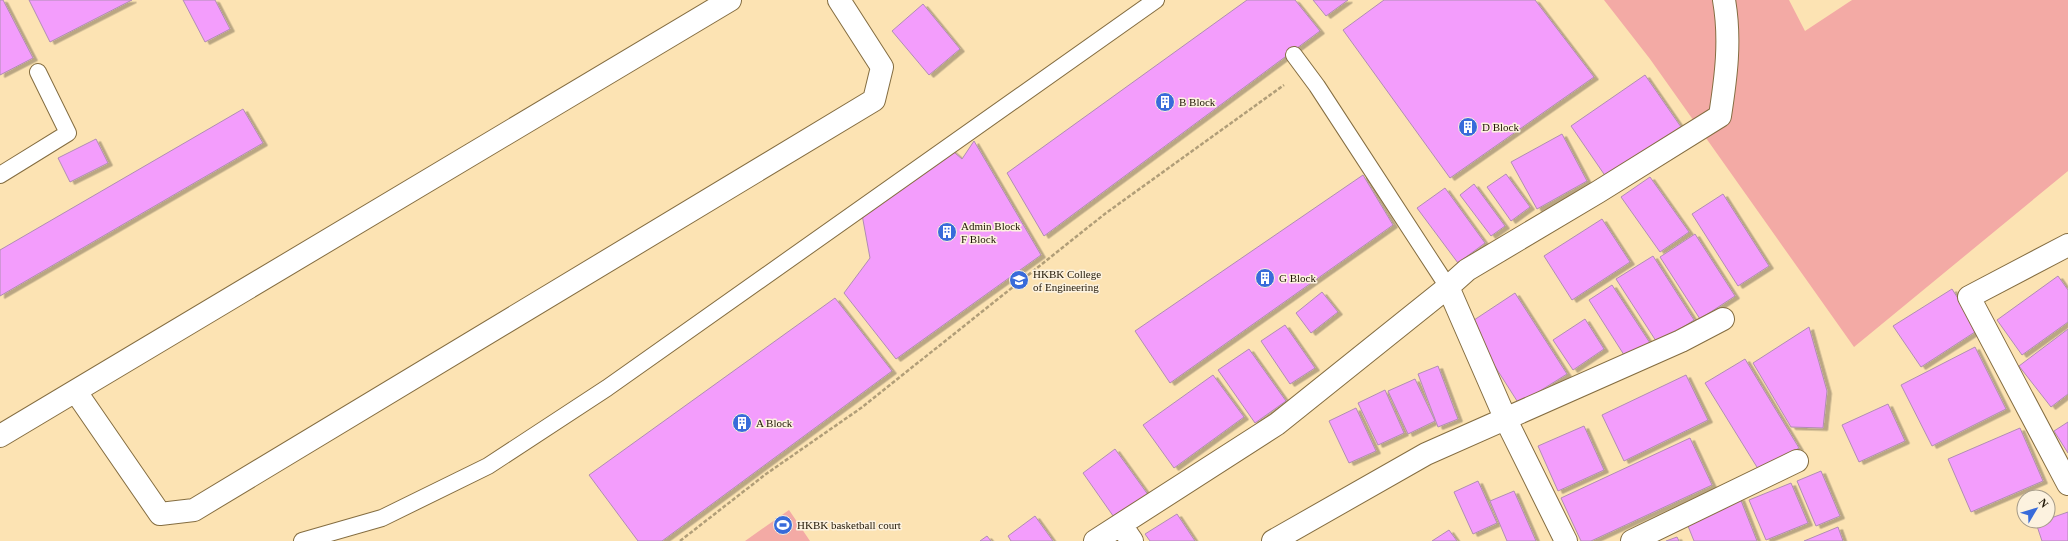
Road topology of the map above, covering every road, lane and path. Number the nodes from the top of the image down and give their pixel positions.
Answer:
1 (730, 0) edge
2 (839, 0) edge
3 (1156, 0) edge
4 (1724, 0) edge
5 (1294, 55) dead end
6 (38, 72) dead end
7 (1289, 82) dead end
8 (0, 175) edge
9 (2068, 245) edge
10 (1448, 288) junction
11 (1723, 318) dead end
12 (76, 392) junction
13 (1506, 420) junction
14 (0, 436) edge
15 (1797, 461) dead end
16 (2068, 484) edge
17 (1126, 533) edge
18 (302, 541) edge
19 (680, 541) edge
20 (1095, 541) edge
21 (1273, 541) edge
22 (1566, 541) edge
23 (1632, 541) edge

1 - 12 street
2 - 12 street
3 - 18 lane
4 - 10 street
5 - 10 lane
6 - 8 lane
7 - 19 path
9 - 16 street
10 - 13 street
10 - 17 street
11 - 13 street
12 - 14 street
13 - 21 street
13 - 22 street
15 - 23 street
17 - 20 street

